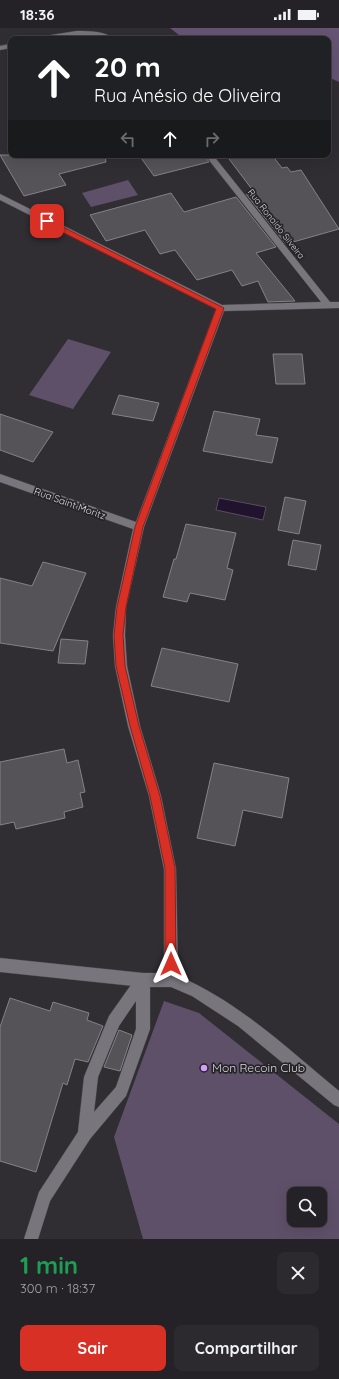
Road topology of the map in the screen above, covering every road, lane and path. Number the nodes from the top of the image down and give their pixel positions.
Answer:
1 (55, 36) edge
2 (102, 36) edge
3 (211, 158) edge
4 (0, 197) edge
5 (327, 304) junction
6 (339, 305) edge
7 (220, 308) junction
8 (0, 478) edge
9 (139, 527) junction
10 (0, 965) edge
11 (143, 980) junction
12 (171, 980) junction
13 (339, 1100) edge
14 (85, 1134) junction
15 (31, 1239) edge

1 - 2 street
3 - 5 street, Rua Ronaldo Silveira
4 - 7 street
5 - 6 street
5 - 7 street
7 - 9 street
8 - 9 street, Rua Saint Moritz
9 - 12 street
10 - 11 street
11 - 12 street
11 - 14 street
11 - 14 street
12 - 13 street
14 - 15 street

